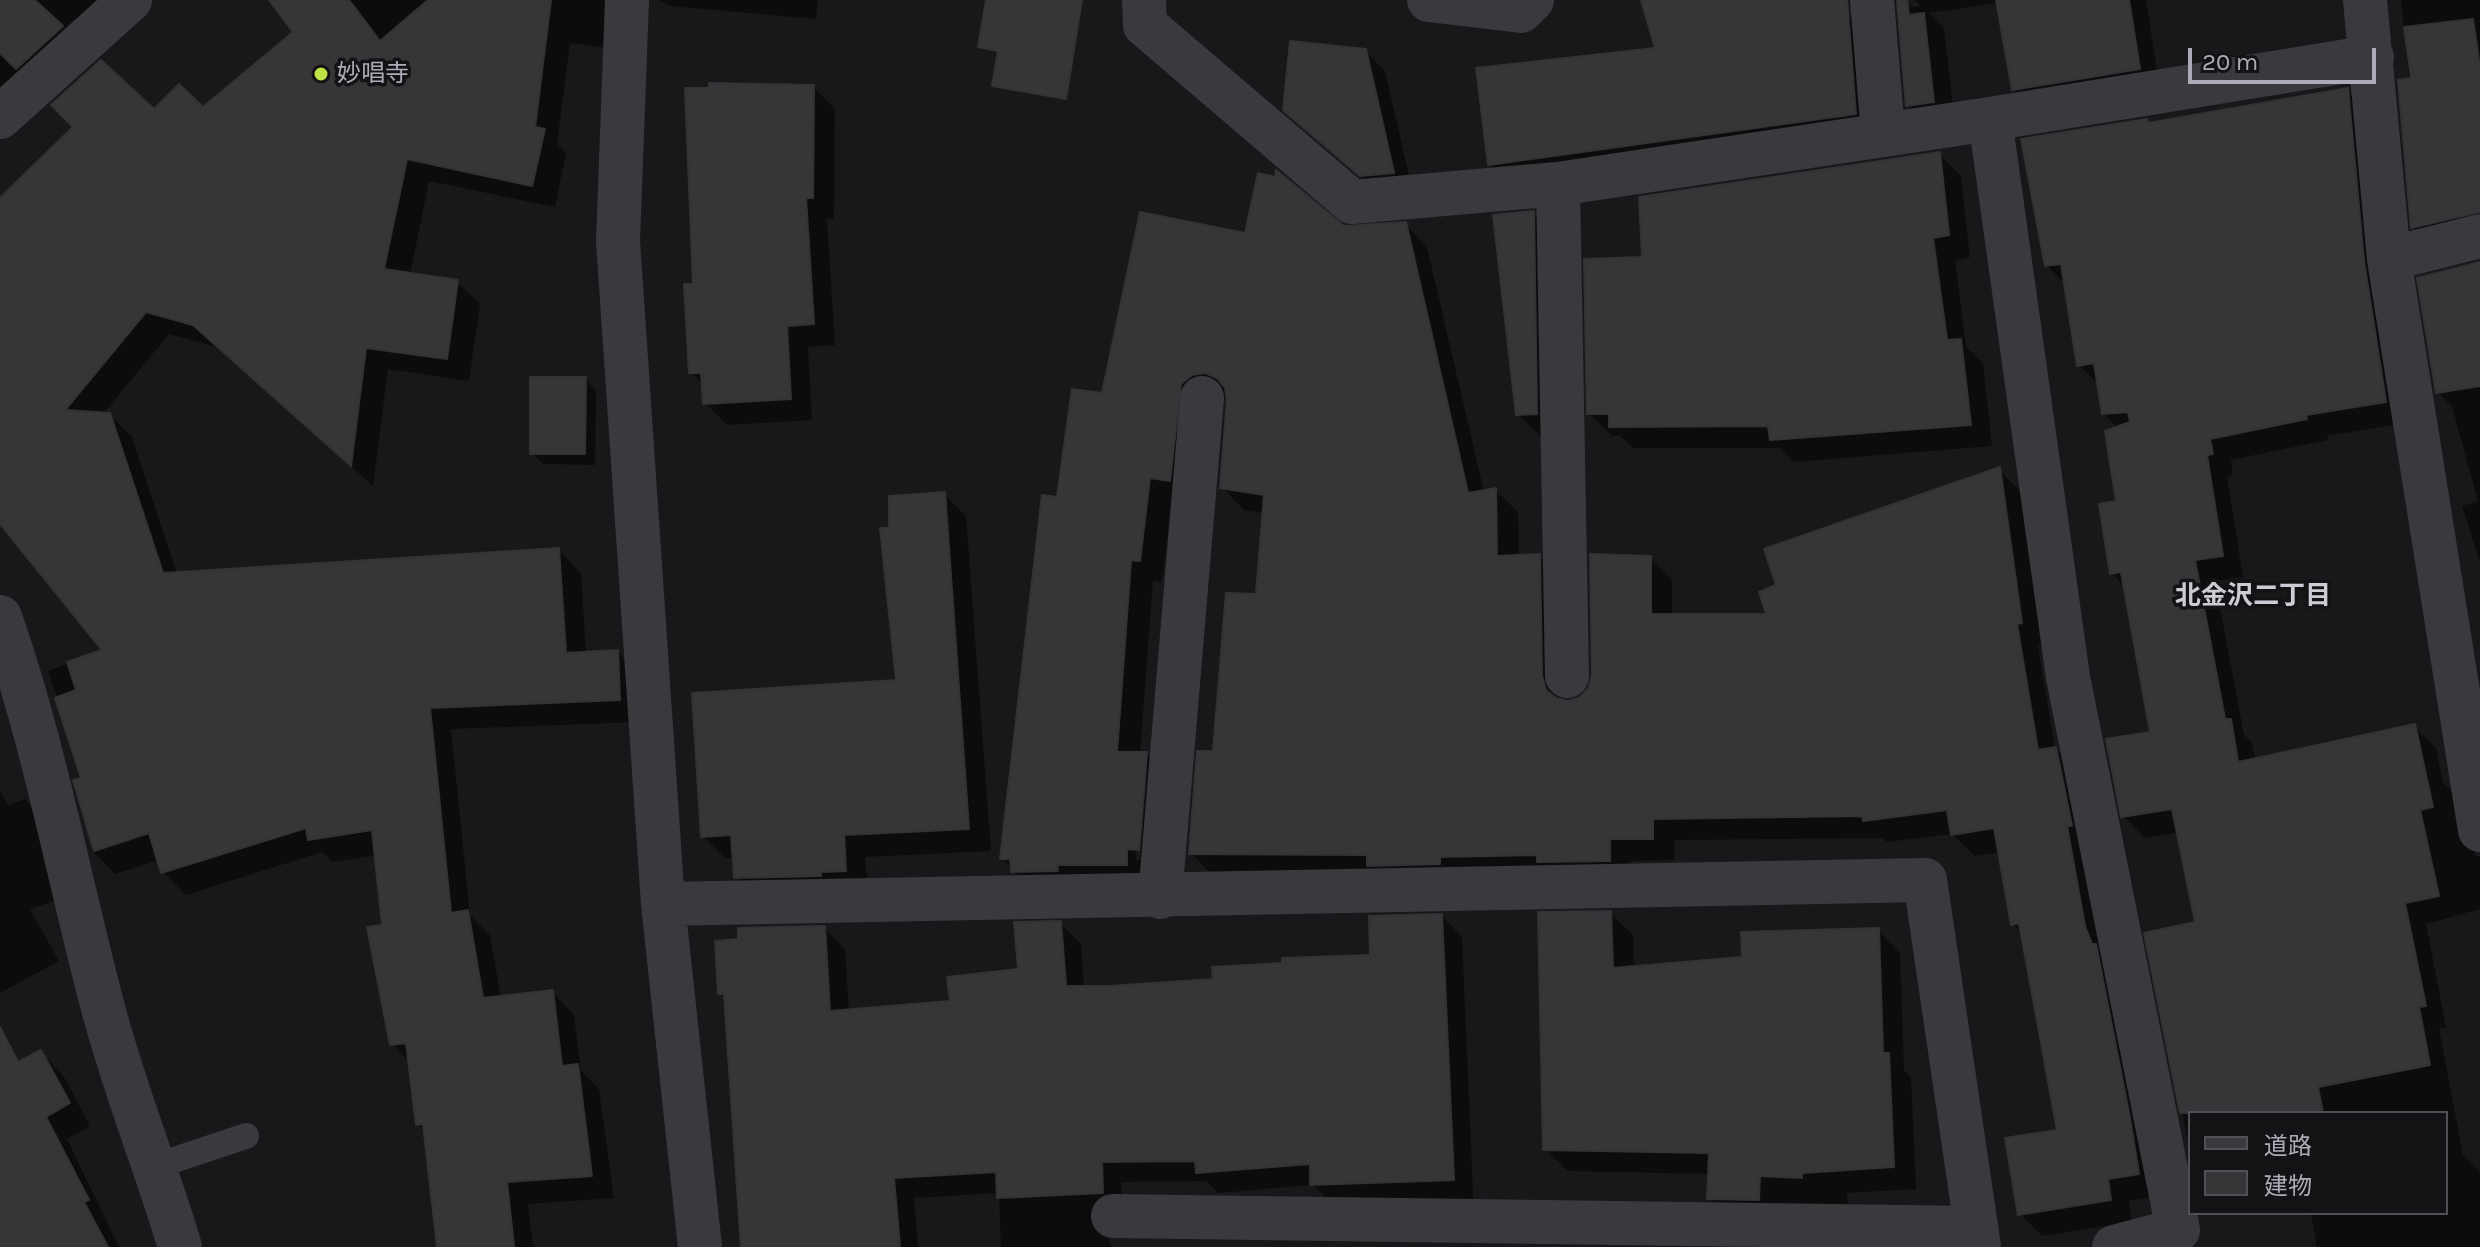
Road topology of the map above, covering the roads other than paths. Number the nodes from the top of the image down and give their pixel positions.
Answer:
1 (130, 0) edge
2 (627, 0) edge
3 (1144, 0) edge
4 (1429, 0) edge
5 (1532, 0) edge
6 (1872, 0) edge
7 (2365, 0) edge
8 (2372, 57) junction
9 (0, 117) edge
10 (1990, 119) junction
11 (1883, 133) junction
12 (1558, 184) junction
13 (2480, 236) edge
14 (2389, 259) junction
15 (1202, 398) dead end
16 (0, 617) edge
17 (9, 673) edge
18 (1567, 676) dead end
19 (2480, 830) edge
20 (1160, 897) junction
21 (663, 904) junction
22 (246, 1136) dead end
23 (156, 1166) junction
24 (1113, 1216) dead end
25 (1628, 1235) edge
26 (1978, 1238) edge
27 (180, 1247) edge
28 (700, 1247) edge
29 (2114, 1247) edge

1 - 9 street
2 - 21 street
3 - 12 street
4 - 5 street
6 - 11 street
7 - 8 street
8 - 10 street
8 - 14 street
10 - 11 street
10 - 29 street
11 - 12 street
12 - 18 street
13 - 14 street
14 - 19 street
15 - 20 street
16 - 17 street
17 - 23 street
20 - 21 street
20 - 26 street
21 - 28 street
22 - 23 lane
23 - 27 street
24 - 25 street
25 - 26 street

